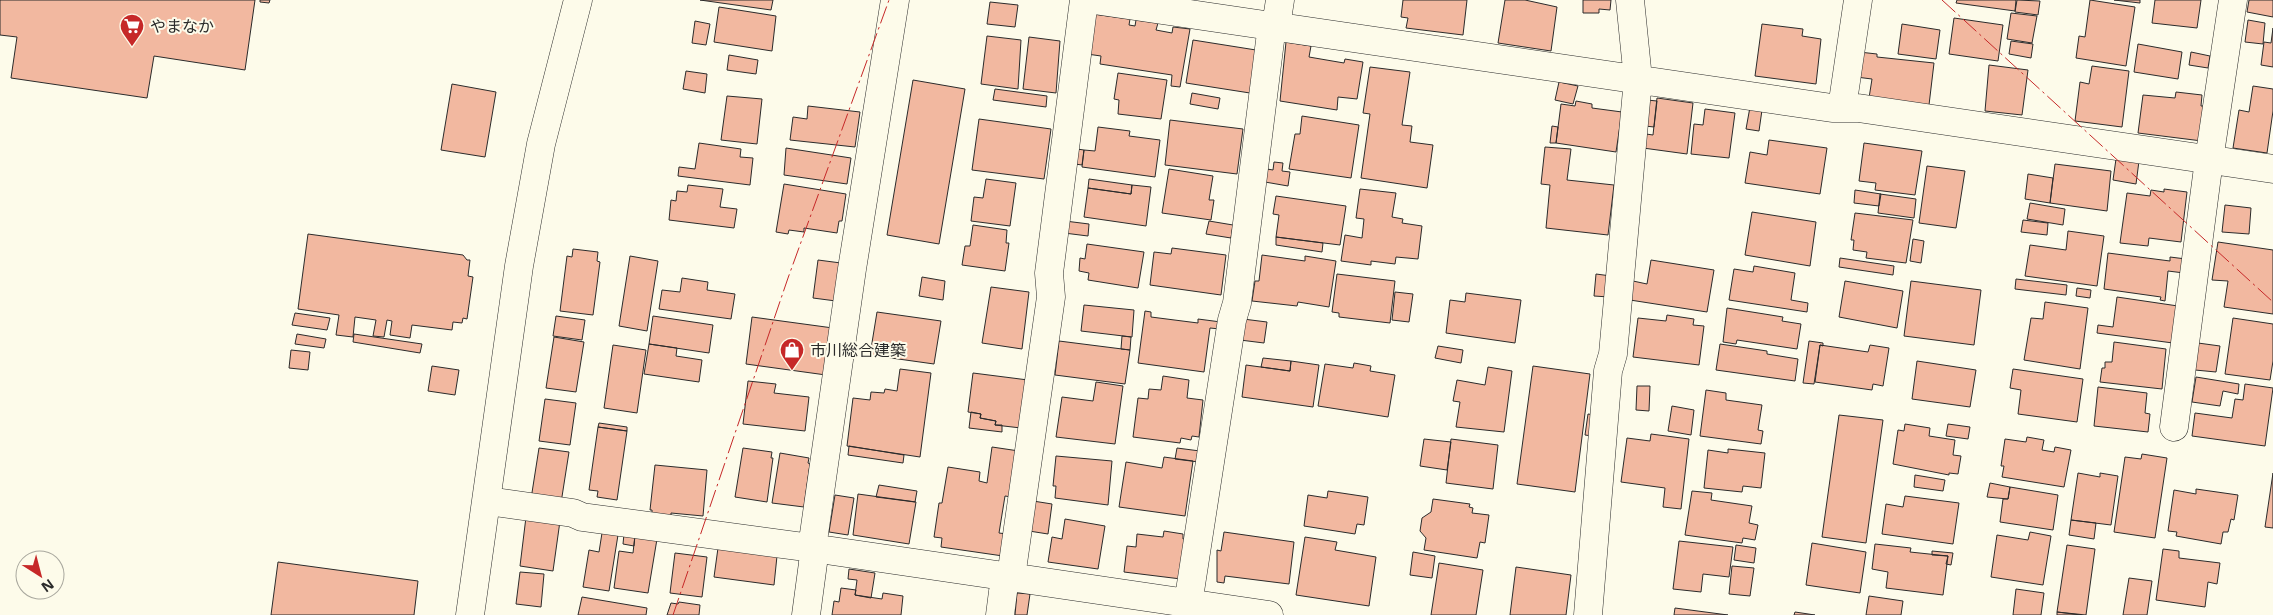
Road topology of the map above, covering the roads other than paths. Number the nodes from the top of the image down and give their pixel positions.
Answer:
1 (578, 0) edge
2 (895, 0) edge
3 (1084, 0) edge
4 (1094, 0) edge
5 (1630, 0) edge
6 (1858, 0) edge
7 (2233, 0) edge
8 (1276, 17) edge
9 (1638, 79) junction
10 (1842, 108) junction
11 (2209, 160) junction
12 (2273, 169) edge
13 (2174, 428) dead end
14 (487, 501) junction
15 (812, 548) junction
16 (1008, 576) junction
17 (1188, 604) junction
18 (470, 615) edge
19 (806, 615) edge
20 (1000, 615) edge
21 (1269, 615) edge
22 (1588, 615) edge

1 - 14 street
2 - 15 street
3 - 16 street
4 - 8 street
5 - 9 street
6 - 10 street
7 - 11 street
8 - 9 street
8 - 17 street
9 - 10 street
9 - 22 street
10 - 11 street
11 - 12 street
11 - 13 street
14 - 15 street
14 - 18 street
15 - 16 street
15 - 19 street
16 - 17 street
16 - 20 street
17 - 21 street

